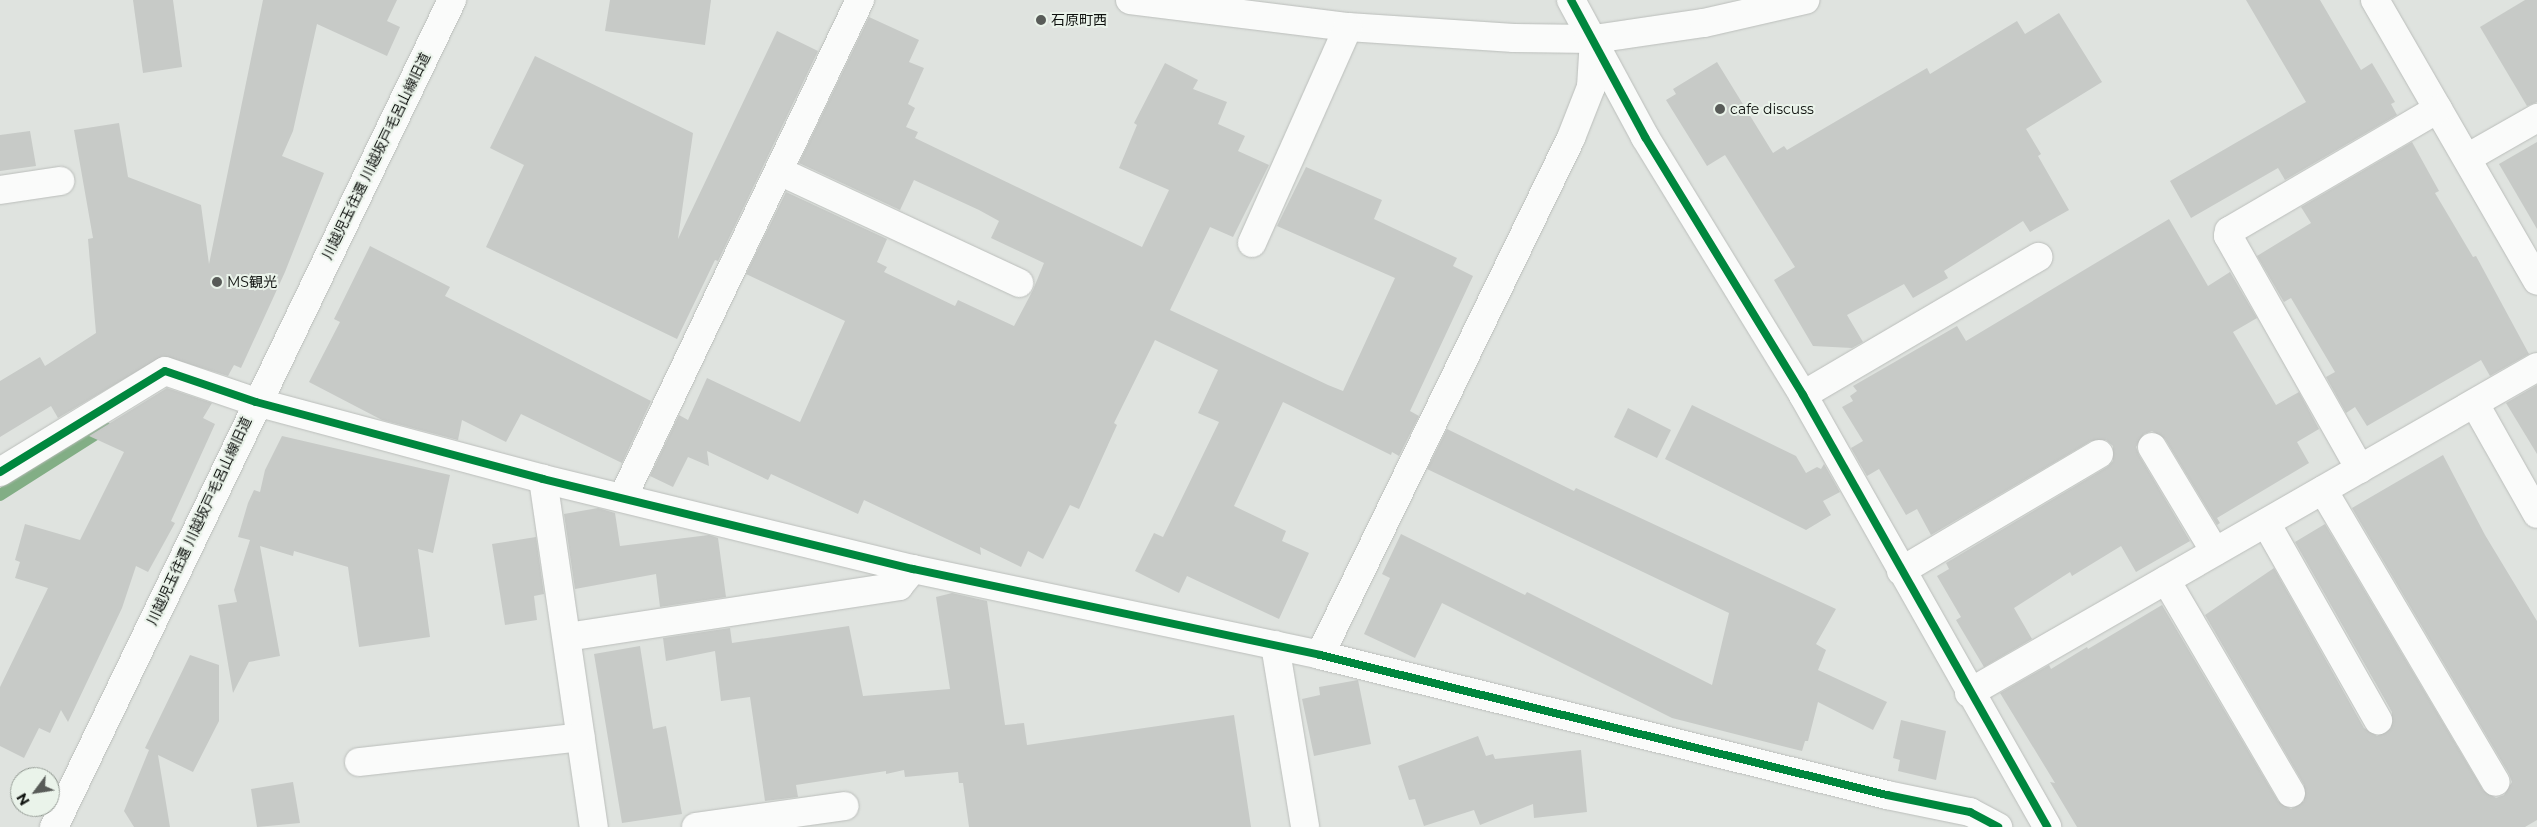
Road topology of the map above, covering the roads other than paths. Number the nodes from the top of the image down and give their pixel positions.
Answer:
1 (452, 0) edge
2 (860, 0) edge
3 (1130, 0) edge
4 (1571, 0) edge
5 (1805, 0) edge
6 (2375, 0) edge
7 (1348, 27) junction
8 (1594, 39) junction
9 (2438, 109) junction
10 (2537, 118) edge
11 (2467, 158) junction
12 (779, 171) junction
13 (60, 181) dead end
14 (0, 190) edge
15 (1252, 243) dead end
16 (2038, 256) dead end
17 (2537, 281) edge
18 (1019, 283) dead end
19 (2537, 367) edge
20 (1803, 395) junction
21 (256, 402) junction
22 (2475, 404) junction
23 (2152, 447) dead end
24 (2099, 454) dead end
25 (2360, 469) junction
26 (0, 472) edge
27 (543, 479) junction
28 (2323, 490) junction
29 (623, 497) junction
30 (2537, 514) edge
31 (2266, 523) junction
32 (2215, 552) junction
33 (913, 569) junction
34 (1901, 571) junction
35 (2166, 580) junction
36 (567, 637) junction
37 (1275, 645) junction
38 (1320, 655) junction
39 (1969, 693) junction
40 (2378, 720) dead end
41 (581, 737) junction
42 (359, 762) dead end
43 (2496, 782) dead end
44 (2291, 793) dead end
45 (845, 806) dead end
46 (54, 827) edge
47 (594, 827) edge
48 (696, 827) edge
49 (1305, 827) edge
50 (1998, 827) edge
51 (2048, 827) edge

1 - 21 street, 川越児玉往還 川越坂戸毛呂山線旧道
2 - 12 street
3 - 7 street
4 - 8 street
5 - 8 street
6 - 9 street
7 - 8 street
7 - 15 street
8 - 20 street
8 - 38 street
9 - 11 street
9 - 25 street
10 - 11 street
11 - 17 street
12 - 18 street
12 - 29 street
13 - 14 street
16 - 20 street
19 - 22 street
20 - 34 street
21 - 26 street
21 - 27 street
21 - 46 street, 川越児玉往還 川越坂戸毛呂山線旧道
22 - 25 street
22 - 30 street
23 - 32 street
24 - 34 street
25 - 28 street
27 - 29 street
27 - 36 street
28 - 31 street
28 - 43 street
29 - 33 street
31 - 32 street
31 - 40 street
32 - 35 street
33 - 36 street
33 - 37 street
34 - 39 street
35 - 39 street
35 - 44 street
36 - 41 street
37 - 38 street
37 - 49 street
38 - 50 street
39 - 51 street
41 - 42 street
41 - 47 street
45 - 48 street

